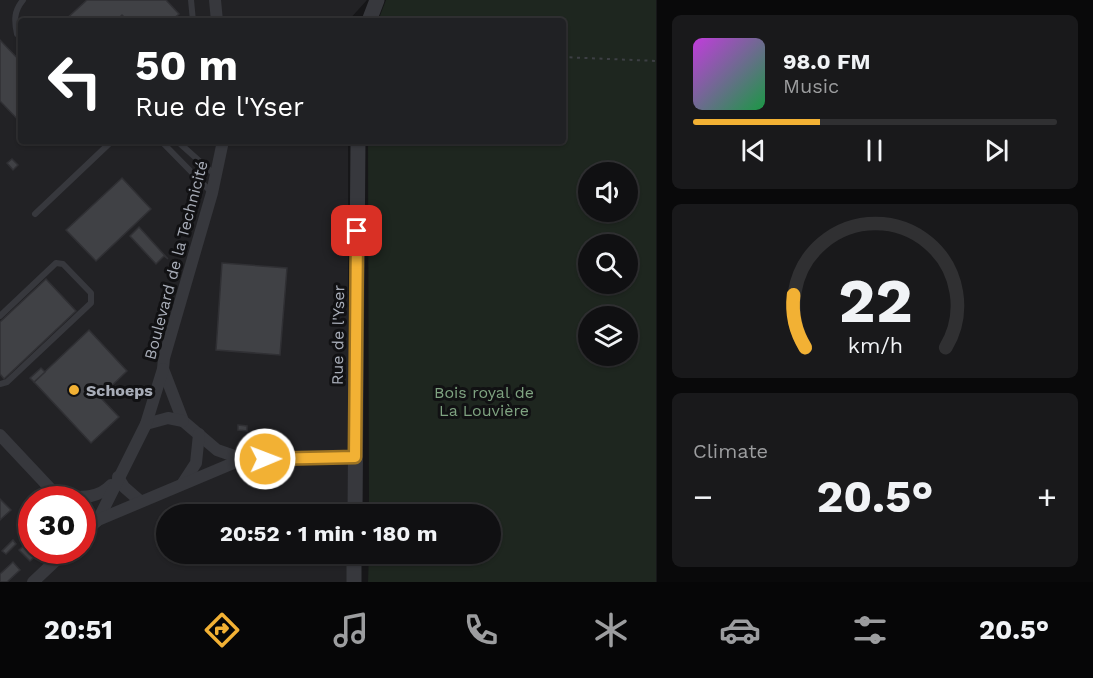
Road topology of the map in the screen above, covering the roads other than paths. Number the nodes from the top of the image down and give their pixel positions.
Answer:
1 (23, 0) edge
2 (191, 0) edge
3 (215, 0) edge
4 (377, 0) edge
5 (193, 18) edge
6 (217, 18) edge
7 (370, 18) edge
8 (17, 34) dead end
9 (109, 144) edge
10 (164, 144) edge
11 (180, 144) edge
12 (222, 144) edge
13 (358, 144) edge
14 (216, 176) junction
15 (212, 193) junction
16 (35, 214) dead end
17 (0, 316) edge
18 (163, 369) junction
19 (0, 384) edge
20 (183, 421) junction
21 (146, 424) junction
22 (198, 434) junction
23 (0, 435) edge
24 (355, 457) junction
25 (243, 459) junction
26 (118, 477) junction
27 (183, 483) junction
28 (47, 486) edge
29 (96, 495) edge
30 (140, 501) junction
31 (355, 504) edge
32 (98, 520) joint
33 (52, 564) edge
34 (354, 564) edge
35 (33, 582) edge
36 (354, 582) edge

1 - 8 lane
2 - 5 lane
3 - 6 street
4 - 7 street
9 - 16 lane
10 - 15 lane
11 - 14 lane
12 - 14 street, Boulevard de la Technicité
13 - 24 street, Rue de l'Yser
14 - 15 street, Boulevard de la Technicité
15 - 18 street, Boulevard de la Technicité
17 - 19 lane
18 - 20 street, Boulevard de la Technicité
18 - 21 street
20 - 21 street
20 - 22 street, Boulevard de la Technicité
21 - 26 street
22 - 25 street, Boulevard de la Technicité
22 - 27 street
23 - 28 street
24 - 25 street, Boulevard de la Technicité
24 - 31 street, Rue de l'Yser
25 - 27 street, Boulevard de la Technicité
26 - 29 street
26 - 30 street
26 - 32 street
27 - 30 street, Boulevard de la Technicité
30 - 32 street, Boulevard de la Technicité
33 - 35 street
34 - 36 street

